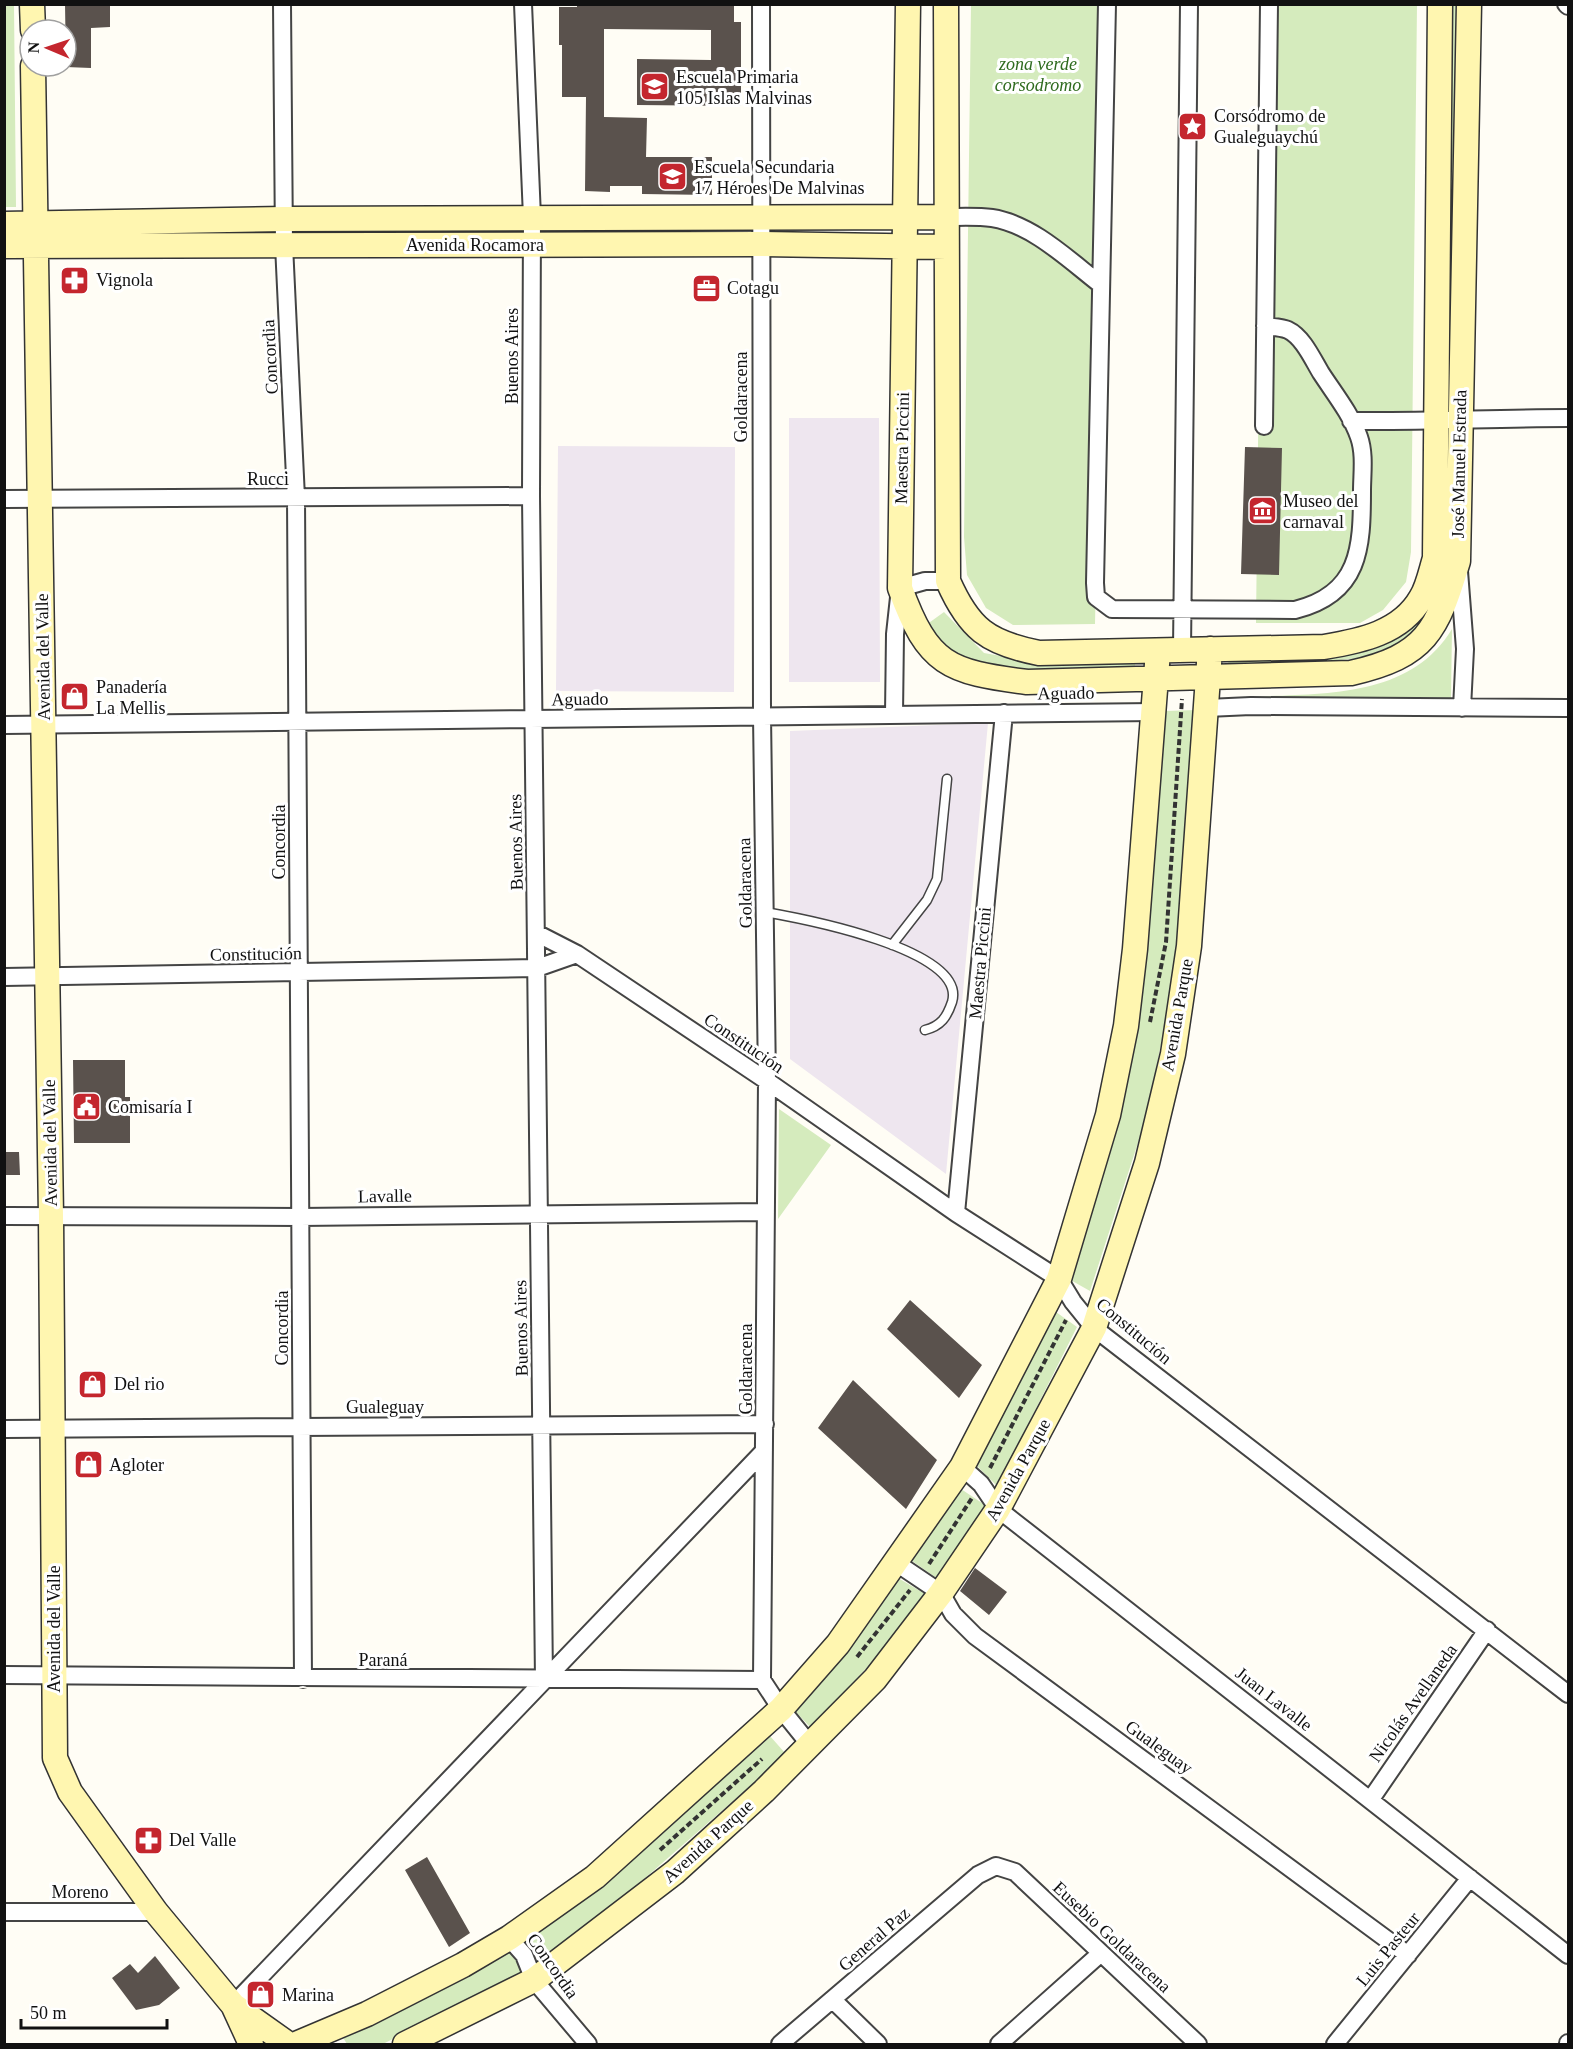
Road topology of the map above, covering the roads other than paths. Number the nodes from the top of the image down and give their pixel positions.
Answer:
1 (282, 4) edge
2 (523, 4) edge
3 (761, 4) edge
4 (908, 4) edge
5 (946, 4) edge
6 (1107, 4) edge
7 (1189, 4) edge
8 (1269, 4) edge
9 (1440, 4) edge
10 (1469, 4) edge
11 (33, 78) edge
12 (905, 215) junction
13 (532, 217) junction
14 (760, 217) junction
15 (945, 217) junction
16 (284, 219) junction
17 (4, 224) edge
18 (36, 235) junction
19 (760, 244) junction
20 (284, 245) junction
21 (532, 245) junction
22 (4, 246) edge
23 (904, 246) junction
24 (946, 247) junction
25 (1100, 284) junction
26 (1265, 326) junction
27 (1569, 418) edge
28 (1436, 419) junction
29 (1460, 419) junction
30 (1351, 421) junction
31 (1264, 426) dead end
32 (531, 496) junction
33 (41, 498) junction
34 (296, 498) junction
35 (4, 499) edge
36 (1458, 561) junction
37 (948, 580) junction
38 (900, 588) junction
39 (1182, 609) junction
40 (1210, 649) junction
41 (1170, 651) junction
42 (1209, 678) junction
43 (1157, 681) junction
44 (1207, 708) junction
45 (1462, 708) junction
46 (1569, 708) edge
47 (1155, 712) junction
48 (1004, 713) junction
49 (894, 714) junction
50 (762, 716) junction
51 (534, 719) junction
52 (298, 721) junction
53 (44, 724) junction
54 (4, 725) edge
55 (946, 779) dead end
56 (765, 912) junction
57 (536, 933) junction
58 (892, 945) junction
59 (577, 954) junction
60 (537, 968) junction
61 (299, 973) junction
62 (47, 976) junction
63 (4, 977) edge
64 (926, 1030) dead end
65 (767, 1082) junction
66 (766, 1212) junction
67 (539, 1213) junction
68 (956, 1213) junction
69 (4, 1216) edge
70 (51, 1216) junction
71 (300, 1217) junction
72 (1059, 1279) junction
73 (1094, 1328) junction
74 (765, 1424) junction
75 (542, 1425) junction
76 (302, 1427) junction
77 (4, 1429) edge
78 (52, 1429) junction
79 (764, 1451) junction
80 (962, 1467) junction
81 (998, 1509) junction
82 (895, 1562) junction
83 (941, 1593) junction
84 (1487, 1630) junction
85 (4, 1675) edge
86 (54, 1675) junction
87 (303, 1679) junction
88 (544, 1680) junction
89 (762, 1680) junction
90 (1569, 1694) edge
91 (781, 1709) junction
92 (810, 1745) junction
93 (1371, 1799) junction
94 (996, 1866) joint
95 (1470, 1878) junction
96 (4, 1912) edge
97 (156, 1912) junction
98 (508, 1938) junction
99 (1101, 1953) junction
100 (1569, 1954) edge
101 (1408, 1955) junction
102 (534, 1980) junction
103 (833, 2000) junction
104 (233, 2005) junction
105 (251, 2044) edge
106 (288, 2044) edge
107 (296, 2044) edge
108 (405, 2044) edge
109 (588, 2044) edge
110 (780, 2044) edge
111 (878, 2044) edge
112 (999, 2044) edge
113 (1198, 2044) edge
114 (1335, 2044) edge

1 - 16 street, Concordia
2 - 13 street, Buenos Aires
3 - 14 street, Goldaracena
4 - 12 main road, Maestra Piccini
5 - 15 main road
6 - 25 street
7 - 39 street
8 - 26 street
9 - 28 main road, José Manuel Estrada
10 - 29 main road, José Manuel Estrada
11 - 18 main road, Avenida del Valle
12 - 14 main road, Avenida Rocamora
12 - 15 main road, Avenida Rocamora
12 - 23 main road, Maestra Piccini
13 - 14 main road, Avenida Rocamora
13 - 16 main road, Avenida Rocamora
13 - 21 street, Buenos Aires
14 - 19 street, Goldaracena
15 - 24 main road
15 - 25 street
16 - 18 main road, Avenida Rocamora
16 - 20 street, Concordia
17 - 18 main road, Avenida Rocamora
18 - 20 main road, Avenida Rocamora
18 - 22 main road, Avenida Rocamora
18 - 33 main road, Avenida del Valle
19 - 21 main road, Avenida Rocamora
19 - 23 main road, Avenida Rocamora
19 - 50 street, Goldaracena
20 - 21 main road, Avenida Rocamora
20 - 34 street, Concordia
21 - 32 street, Buenos Aires
23 - 24 main road, Avenida Rocamora
23 - 38 main road, Maestra Piccini
24 - 37 main road
25 - 39 street
26 - 30 street
26 - 31 street
27 - 29 street
28 - 29 street
28 - 30 street
28 - 40 main road, José Manuel Estrada
29 - 36 main road, José Manuel Estrada
30 - 39 street
32 - 34 street, Rucci
32 - 51 street, Buenos Aires
33 - 34 street, Rucci
33 - 35 street, Rucci
33 - 53 main road, Avenida del Valle
34 - 52 street, Concordia
36 - 42 main road, José Manuel Estrada
36 - 45 street
37 - 38 street
37 - 41 main road
38 - 43 main road, Maestra Piccini
38 - 49 street
39 - 41 street
40 - 41 main road, José Manuel Estrada
40 - 42 main road, Avenida Parque
41 - 43 main road
42 - 43 main road, José Manuel Estrada
42 - 44 main road, Avenida Parque
43 - 47 main road
44 - 45 street
44 - 73 main road, Avenida Parque
45 - 46 street
47 - 48 street, Aguado
47 - 72 main road
48 - 49 street, Aguado
48 - 68 street, Maestra Piccini
49 - 50 street, Aguado
50 - 51 street, Aguado
50 - 56 street, Goldaracena
51 - 52 street, Aguado
51 - 57 street, Buenos Aires
52 - 53 street, Aguado
52 - 61 street, Concordia
53 - 54 street, Aguado
53 - 62 main road, Avenida del Valle
55 - 58 lane
56 - 58 lane
56 - 65 street, Goldaracena
57 - 59 street, Constitución
57 - 60 street, Buenos Aires
58 - 64 lane
59 - 60 street, Constitución
59 - 65 street, Constitución
60 - 61 street, Constitución
60 - 67 street, Buenos Aires
61 - 62 street, Constitución
61 - 71 street, Concordia
62 - 63 street, Constitución
62 - 70 main road, Avenida del Valle
65 - 66 street, Goldaracena
65 - 68 street, Constitución
66 - 67 street, Lavalle
66 - 74 street, Goldaracena
67 - 71 street, Lavalle
67 - 75 street, Buenos Aires
68 - 72 street, Constitución
69 - 70 street, Lavalle
70 - 71 street, Lavalle
70 - 78 main road, Avenida del Valle
71 - 76 street, Concordia
72 - 73 street, Constitución
72 - 80 main road
73 - 81 main road, Avenida Parque
73 - 84 street, Constitución
74 - 75 street, Gualeguay
74 - 79 street, Goldaracena
75 - 76 street, Gualeguay
75 - 88 street, Buenos Aires
76 - 78 street, Gualeguay
76 - 87 street, Concordia
77 - 78 street, Gualeguay
78 - 86 main road, Avenida del Valle
79 - 88 street
79 - 89 street, Goldaracena
80 - 81 street, Juan Lavalle
80 - 82 main road
81 - 83 main road, Avenida Parque
81 - 93 street, Juan Lavalle
82 - 83 street, Gualeguay
82 - 91 main road
83 - 92 main road, Avenida Parque
83 - 101 street, Gualeguay
84 - 90 street, Constitución
84 - 93 street, Nicolás Avellaneda
85 - 86 street, Paraná
86 - 87 street, Paraná
86 - 97 main road, Avenida del Valle
87 - 88 street, Paraná
88 - 89 street, Paraná
88 - 104 street
89 - 91 street
91 - 92 street
91 - 98 main road
92 - 102 main road, Avenida Parque
93 - 95 street, Juan Lavalle
94 - 99 street, Eusebio Goldaracena
94 - 103 street, General Paz
95 - 100 street, Juan Lavalle
95 - 101 street, Luis Pasteur
96 - 97 street, Moreno
97 - 104 main road, Avenida del Valle
98 - 102 street, Concordia
98 - 107 main road
99 - 112 street
99 - 113 street, Eusebio Goldaracena
101 - 114 street, Luis Pasteur
102 - 108 main road, Avenida Parque
102 - 109 street, Concordia
103 - 110 street, General Paz
103 - 111 street
104 - 105 main road
104 - 106 main road

